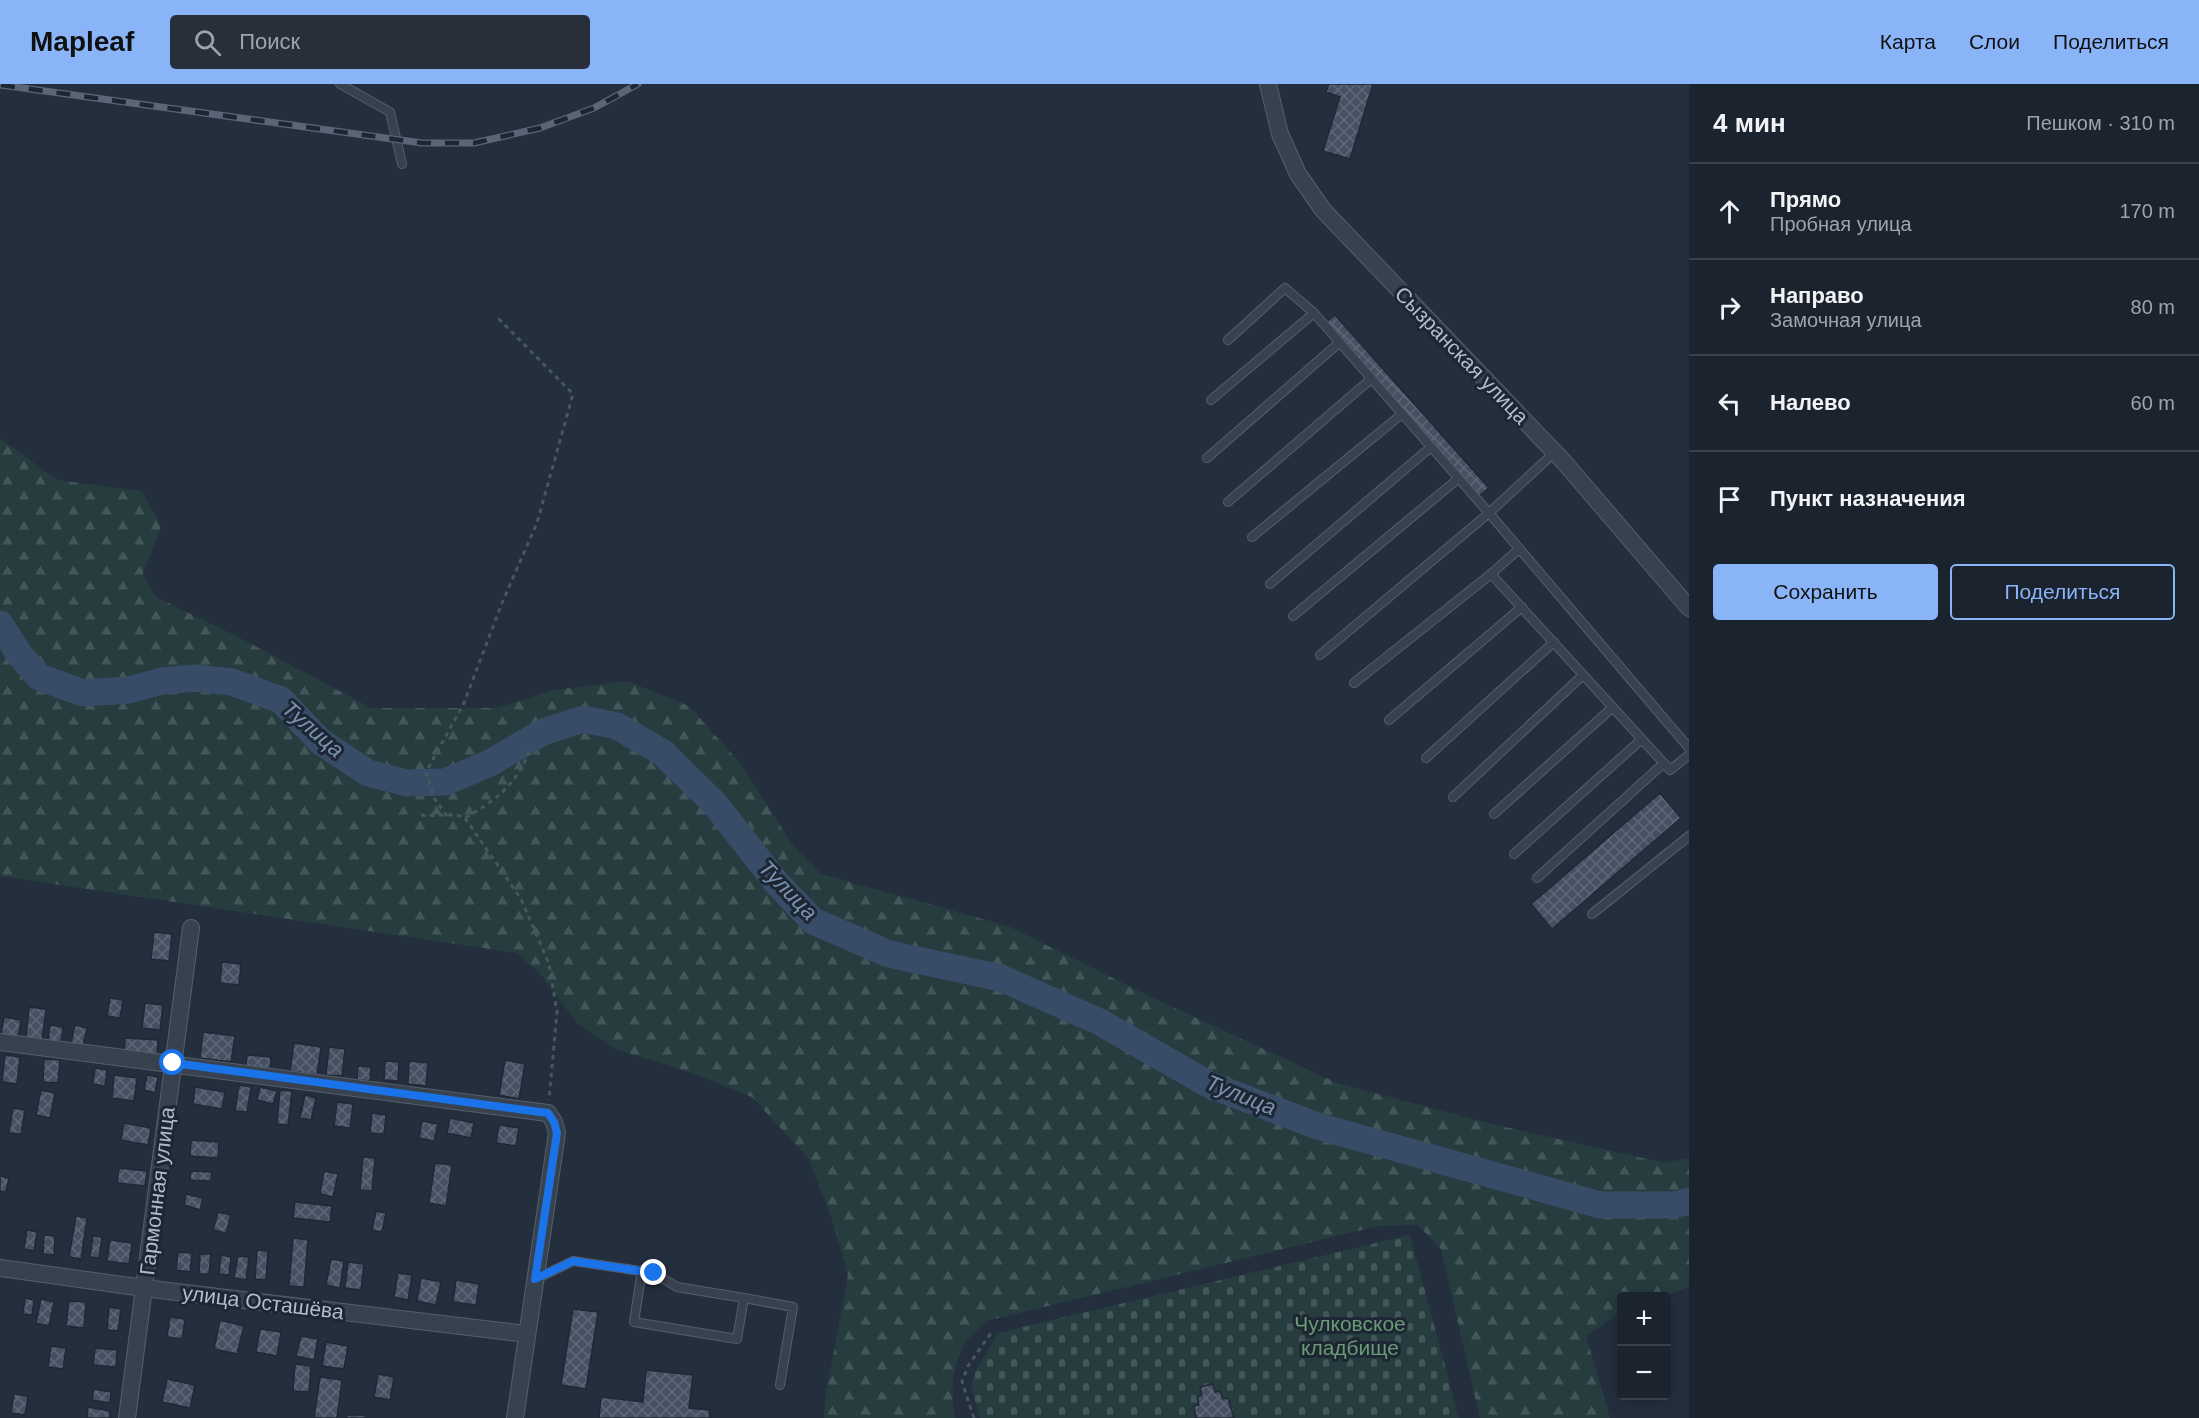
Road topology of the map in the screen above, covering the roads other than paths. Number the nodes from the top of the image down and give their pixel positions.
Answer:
1 (340, 84) edge
2 (1268, 84) edge
3 (402, 164) dead end
4 (1314, 313) junction
5 (1228, 340) dead end
6 (1340, 342) junction
7 (1371, 379) junction
8 (1211, 400) dead end
9 (1402, 414) junction
10 (1431, 447) junction
11 (1555, 452) junction
12 (1207, 458) dead end
13 (1459, 478) junction
14 (1228, 502) dead end
15 (1489, 513) junction
16 (1252, 537) dead end
17 (1519, 549) junction
18 (1491, 574) junction
19 (1270, 584) dead end
20 (1521, 607) junction
21 (1689, 608) edge
22 (1293, 616) dead end
23 (1554, 642) junction
24 (1320, 655) dead end
25 (1583, 675) junction
26 (1353, 683) dead end
27 (1613, 707) junction
28 (1389, 720) dead end
29 (1642, 739) junction
30 (1689, 748) edge
31 (1689, 755) edge
32 (1426, 758) dead end
33 (1664, 763) junction
34 (1453, 797) dead end
35 (1494, 814) dead end
36 (1689, 836) edge
37 (1514, 854) dead end
38 (1537, 879) dead end
39 (1592, 914) dead end
40 (191, 928) dead end
41 (0, 1042) edge
42 (173, 1063) junction
43 (0, 1268) edge
44 (642, 1270) junction
45 (535, 1279) junction
46 (144, 1288) junction
47 (744, 1298) junction
48 (527, 1334) junction
49 (780, 1384) dead end
50 (127, 1418) edge
51 (515, 1418) edge

1 - 3 lane
2 - 11 street, Сызранская улица
4 - 5 lane
4 - 6 lane
4 - 8 lane
6 - 7 lane
6 - 12 lane
7 - 9 lane
7 - 14 lane
9 - 10 lane
9 - 16 lane
10 - 13 lane
10 - 19 lane
11 - 15 lane
11 - 21 street, Сызранская улица
13 - 15 lane
13 - 22 lane
15 - 17 lane
15 - 24 lane
17 - 18 lane
17 - 30 lane
18 - 20 lane
18 - 26 lane
20 - 23 lane
20 - 28 lane
23 - 25 lane
23 - 32 lane
25 - 27 lane
25 - 34 lane
27 - 29 lane
27 - 35 lane
29 - 33 lane
29 - 37 lane
31 - 33 lane
33 - 38 lane
36 - 39 lane
40 - 42 street, Гармонная улица
41 - 42 street
42 - 45 street
42 - 46 street, Гармонная улица
43 - 46 street, улица Осташёва
44 - 45 lane
44 - 47 lane
44 - 47 lane
45 - 48 street
46 - 48 street, улица Осташёва
46 - 50 street, Гармонная улица
47 - 49 lane
48 - 51 street

